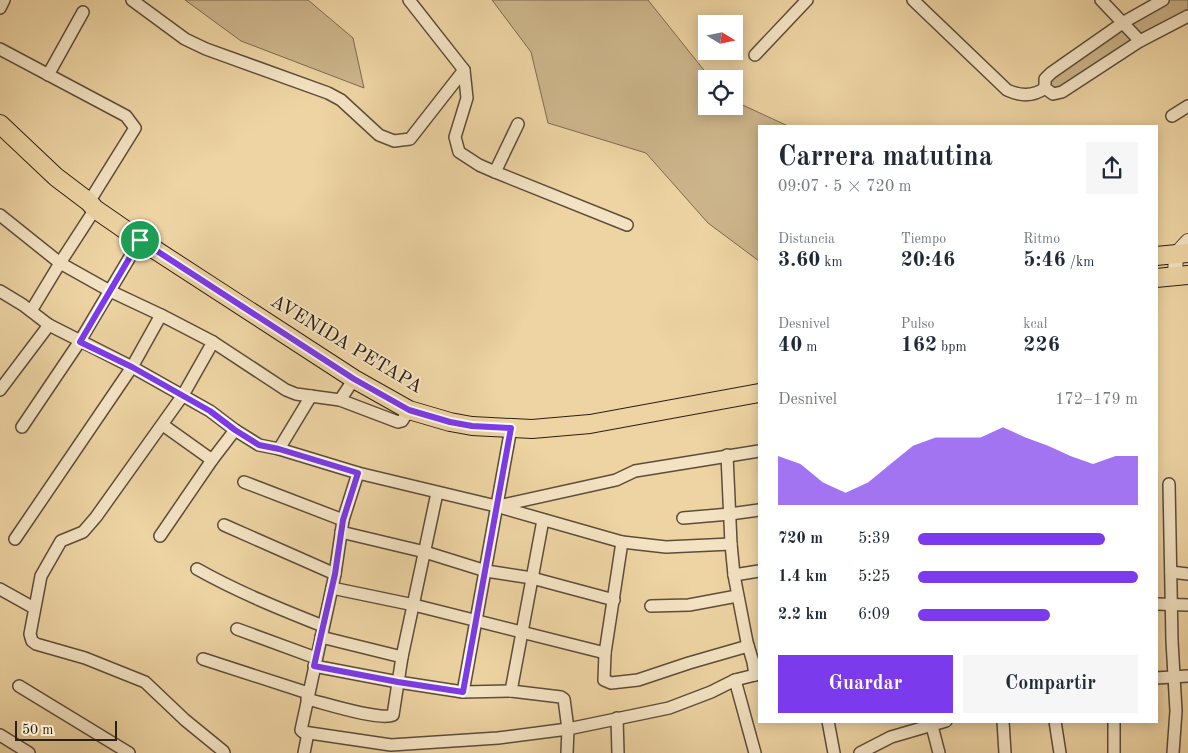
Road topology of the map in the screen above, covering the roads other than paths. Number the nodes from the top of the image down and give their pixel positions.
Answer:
1 (4, 0) edge
2 (132, 0) edge
3 (409, 0) edge
4 (807, 0) edge
5 (913, 0) edge
6 (1101, 0) edge
7 (1163, 0) edge
8 (0, 8) edge
9 (83, 12) dead end
10 (1188, 16) edge
11 (1124, 22) junction
12 (1140, 40) junction
13 (0, 49) edge
14 (755, 55) dead end
15 (464, 70) junction
16 (48, 75) junction
17 (1045, 88) junction
18 (1188, 106) edge
19 (1172, 116) dead end
20 (0, 124) edge
21 (518, 124) dead end
22 (495, 172) junction
23 (92, 205) junction
24 (0, 215) edge
25 (627, 225) dead end
26 (140, 240) junction
27 (1184, 249) edge
28 (1158, 256) edge
29 (60, 263) junction
30 (1181, 276) edge
31 (1158, 278) edge
32 (0, 291) edge
33 (110, 291) junction
34 (31, 311) junction
35 (161, 315) junction
36 (49, 325) junction
37 (80, 342) junction
38 (213, 342) junction
39 (132, 367) junction
40 (354, 379) junction
41 (0, 390) edge
42 (758, 393) edge
43 (183, 396) junction
44 (311, 396) junction
45 (340, 400) junction
46 (409, 410) junction
47 (163, 425) junction
48 (22, 427) dead end
49 (511, 428) junction
50 (235, 430) junction
51 (279, 449) junction
52 (758, 451) edge
53 (727, 455) junction
54 (212, 460) junction
55 (358, 473) junction
56 (244, 482) dead end
57 (1169, 484) dead end
58 (437, 493) junction
59 (496, 506) junction
60 (758, 510) edge
61 (730, 514) junction
62 (683, 518) dead end
63 (343, 520) junction
64 (543, 520) junction
65 (224, 525) dead end
66 (341, 532) junction
67 (160, 536) dead end
68 (15, 539) dead end
69 (622, 542) junction
70 (731, 544) junction
71 (425, 552) junction
72 (197, 569) dead end
73 (486, 571) junction
74 (758, 571) edge
75 (1171, 572) junction
76 (335, 574) junction
77 (1188, 574) edge
78 (734, 575) junction
79 (532, 578) junction
80 (332, 588) junction
81 (0, 589) edge
82 (737, 596) junction
83 (614, 600) junction
84 (1158, 604) edge
85 (1171, 604) junction
86 (414, 605) junction
87 (1188, 605) edge
88 (651, 606) dead end
89 (34, 608) junction
90 (476, 620) junction
91 (237, 630) dead end
92 (322, 632) junction
93 (523, 632) junction
94 (758, 639) edge
95 (747, 644) junction
96 (605, 652) junction
97 (402, 657) junction
98 (203, 659) dead end
99 (315, 662) junction
100 (757, 674) edge
101 (1174, 676) junction
102 (1188, 676) edge
103 (1158, 678) edge
104 (735, 680) junction
105 (398, 682) junction
106 (19, 686) dead end
107 (511, 691) junction
108 (463, 692) junction
109 (307, 696) junction
110 (617, 718) junction
111 (828, 723) edge
112 (940, 723) edge
113 (1003, 723) edge
114 (1055, 723) edge
115 (1114, 723) edge
116 (568, 729) junction
117 (308, 733) junction
118 (0, 735) edge
119 (877, 748) edge
120 (390, 749) edge
121 (29, 753) edge
122 (129, 753) edge
123 (224, 753) edge
124 (304, 753) edge
125 (567, 753) edge
126 (618, 753) edge
127 (755, 753) edge
128 (834, 753) edge
129 (860, 753) edge
130 (939, 753) edge
131 (1006, 753) edge
132 (1060, 753) edge
133 (1114, 753) edge
134 (1173, 753) edge

1 - 8 street
2 - 15 street
3 - 15 street
4 - 14 street
5 - 17 street
6 - 11 street
7 - 11 street
9 - 16 street
10 - 12 street
11 - 12 street
11 - 17 street
12 - 17 street
13 - 16 street
15 - 22 street
16 - 23 street
18 - 19 street
20 - 23 main road, AVENIDA PETAPA
21 - 22 street
22 - 25 street
23 - 26 main road, AVENIDA PETAPA
23 - 29 street
24 - 29 street
26 - 33 street
26 - 40 main road, AVENIDA PETAPA
27 - 28 main road
27 - 30 street
29 - 33 street
29 - 34 street
30 - 31 main road
32 - 34 street
33 - 35 street
33 - 37 street
34 - 36 street
35 - 38 street
35 - 39 street
36 - 37 street
36 - 41 street
37 - 39 street
37 - 48 street
38 - 43 street
38 - 44 street
39 - 43 street
39 - 68 street
40 - 45 street
40 - 46 main road, AVENIDA PETAPA
42 - 49 main road, AVENIDA PETAPA
43 - 47 street
43 - 50 street
44 - 45 street
44 - 51 street
45 - 46 street
46 - 49 main road, AVENIDA PETAPA
47 - 54 street
47 - 89 street
49 - 59 street
50 - 51 street
50 - 54 street
51 - 55 street
52 - 53 street
53 - 59 street
53 - 61 street
54 - 67 street
55 - 58 street
55 - 63 street
56 - 63 street
57 - 75 street
58 - 59 street
58 - 71 street
59 - 64 street
59 - 73 street
60 - 61 street
61 - 62 street
61 - 70 street
63 - 66 street
64 - 69 street
64 - 79 street
65 - 76 street
66 - 71 street
66 - 76 street
69 - 70 street
69 - 83 street
70 - 78 street
71 - 73 street
71 - 86 street
72 - 92 street
73 - 79 street
73 - 90 street
74 - 78 street
75 - 77 street
75 - 85 street
76 - 80 street
78 - 82 street
79 - 83 street
79 - 93 street
80 - 86 street
80 - 92 street
81 - 89 street
82 - 88 street
82 - 95 street
83 - 96 street
84 - 85 street
85 - 87 street
85 - 101 street
86 - 90 street
86 - 97 street
89 - 123 street
90 - 93 street
90 - 108 street
91 - 99 street
92 - 97 street
92 - 99 street
93 - 96 street
93 - 107 street
94 - 95 street
95 - 96 street
95 - 100 street
97 - 105 street
98 - 109 street
99 - 105 street
99 - 109 street
100 - 104 street
101 - 102 street
101 - 103 street
101 - 134 street
104 - 110 street
104 - 127 street
105 - 108 street
105 - 109 street
106 - 122 street
107 - 108 street
107 - 116 street
109 - 117 street
110 - 116 street
110 - 126 street
111 - 128 street
112 - 119 street
112 - 130 street
113 - 131 street
114 - 132 street
115 - 133 street
116 - 120 street
116 - 125 street
117 - 120 street
117 - 124 street
118 - 121 street
119 - 129 street

